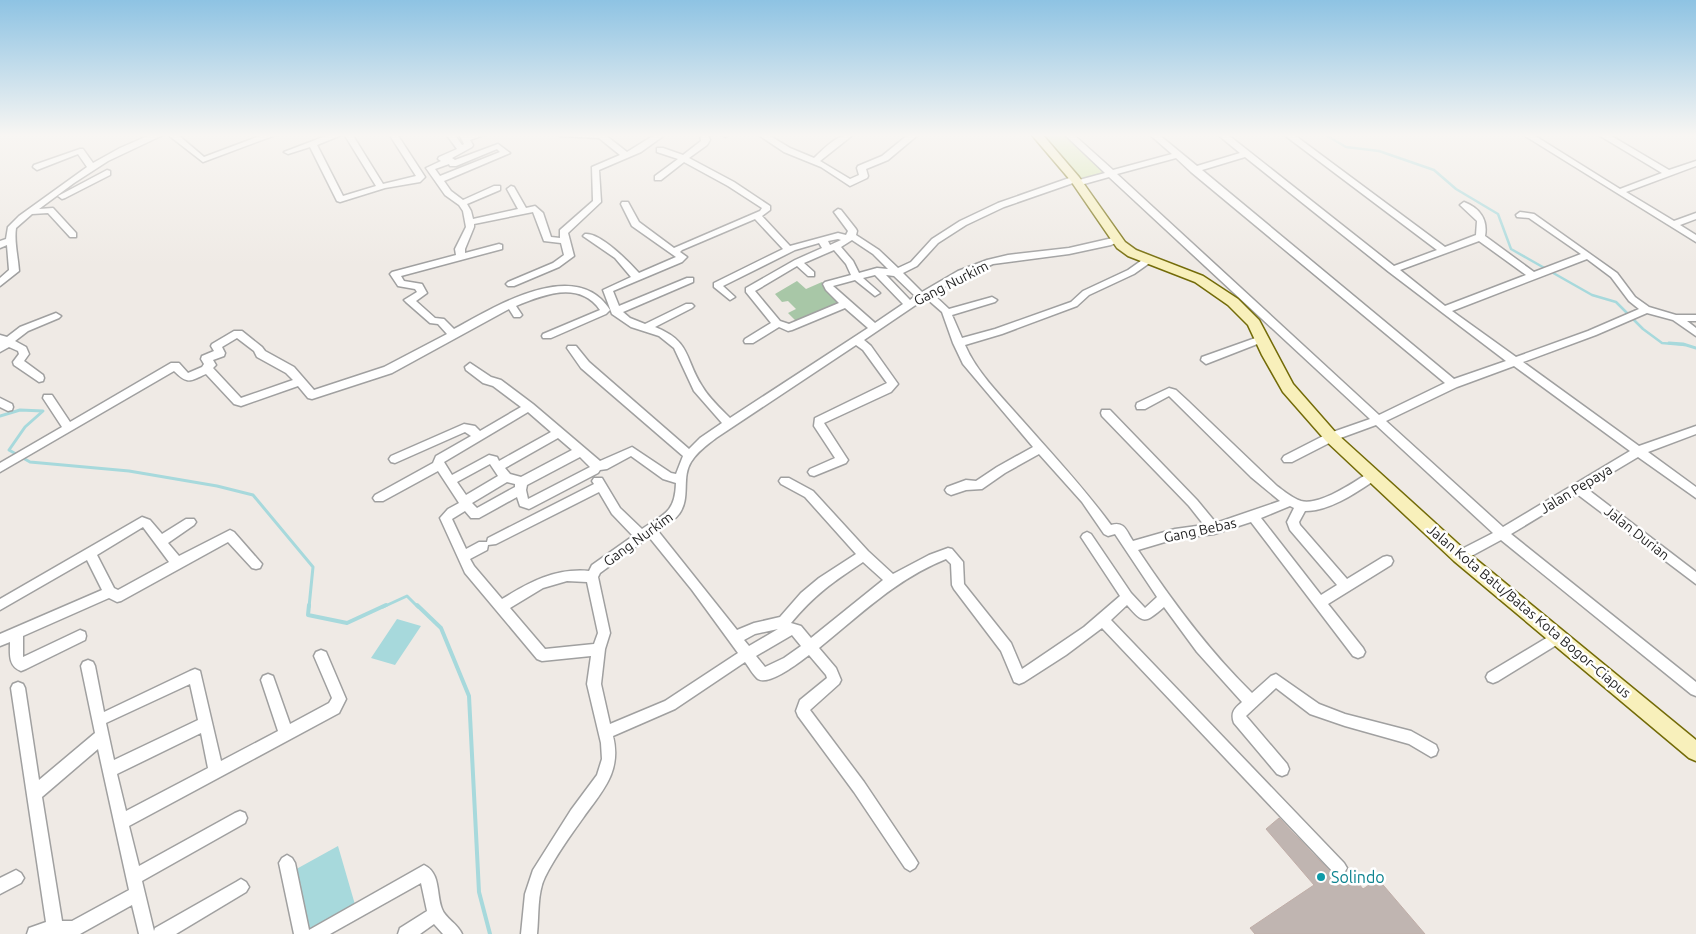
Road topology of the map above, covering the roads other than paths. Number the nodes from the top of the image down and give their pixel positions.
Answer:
1 (78, 178) edge
2 (105, 178) edge
3 (329, 178) edge
4 (375, 178) edge
5 (421, 178) edge
6 (444, 178) edge
7 (596, 178) edge
8 (717, 178) edge
9 (843, 178) edge
10 (861, 178) edge
11 (1073, 178) edge
12 (1096, 178) edge
13 (1114, 178) edge
14 (1203, 178) edge
15 (1276, 178) edge
16 (1346, 178) edge
17 (1596, 178) edge
18 (1656, 178) edge
19 (438, 180) joint
20 (1076, 181) junction
21 (381, 187) junction
22 (497, 188) dead end
23 (511, 189) dead end
24 (1619, 192) junction
25 (42, 203) junction
26 (462, 203) junction
27 (626, 204) dead end
28 (1464, 205) dead end
29 (523, 210) junction
30 (30, 212) junction
31 (838, 212) dead end
32 (1520, 215) dead end
33 (756, 216) junction
34 (1696, 216) edge
35 (468, 223) junction
36 (1673, 225) junction
37 (73, 235) dead end
38 (588, 236) dead end
39 (1480, 237) junction
40 (849, 238) junction
41 (822, 239) junction
42 (1696, 239) edge
43 (10, 240) junction
44 (1117, 240) junction
45 (566, 241) junction
46 (0, 245) edge
47 (499, 247) dead end
48 (832, 248) junction
49 (788, 249) junction
50 (1443, 250) junction
51 (674, 252) junction
52 (1588, 255) junction
53 (461, 256) junction
54 (1148, 260) junction
55 (798, 262) junction
56 (1392, 270) junction
57 (877, 271) junction
58 (896, 273) junction
59 (811, 274) dead end
60 (857, 276) junction
61 (1533, 276) junction
62 (638, 278) junction
63 (690, 280) dead end
64 (0, 283) edge
65 (511, 284) dead end
66 (608, 290) junction
67 (875, 293) dead end
68 (924, 295) junction
69 (594, 297) junction
70 (730, 298) dead end
71 (992, 300) dead end
72 (847, 303) junction
73 (510, 304) junction
74 (909, 305) junction
75 (689, 306) dead end
76 (1646, 309) junction
77 (1444, 310) junction
78 (615, 312) junction
79 (946, 313) junction
80 (518, 315) dead end
81 (56, 316) dead end
82 (1676, 318) junction
83 (1696, 318) edge
84 (777, 324) junction
85 (647, 327) junction
86 (874, 328) junction
87 (1696, 333) edge
88 (453, 334) junction
89 (547, 336) dead end
90 (1261, 339) junction
91 (5, 340) edge
92 (857, 340) junction
93 (749, 341) dead end
94 (958, 343) junction
95 (0, 348) edge
96 (572, 348) dead end
97 (1206, 360) dead end
98 (1514, 362) junction
99 (470, 367) dead end
100 (208, 369) junction
101 (39, 378) dead end
102 (300, 382) junction
103 (1453, 384) junction
104 (48, 398) dead end
105 (1141, 406) dead end
106 (529, 407) junction
107 (1106, 413) dead end
108 (1378, 420) junction
109 (729, 424) junction
110 (68, 427) junction
111 (1696, 430) edge
112 (559, 432) junction
113 (478, 436) junction
114 (1331, 437) junction
115 (1040, 448) junction
116 (581, 451) junction
117 (1638, 451) junction
118 (690, 456) junction
119 (1288, 459) dead end
120 (394, 460) dead end
121 (439, 466) junction
122 (497, 467) junction
123 (0, 468) edge
124 (595, 468) junction
125 (814, 472) dead end
126 (1374, 475) junction
127 (506, 477) junction
128 (450, 480) junction
129 (680, 480) junction
130 (784, 480) dead end
131 (521, 486) junction
132 (600, 486) junction
133 (1577, 488) junction
134 (951, 490) dead end
135 (1696, 493) edge
136 (379, 498) dead end
137 (1289, 502) junction
138 (466, 503) junction
139 (1301, 506) junction
140 (1254, 517) junction
141 (190, 522) dead end
142 (1214, 528) junction
143 (645, 533) junction
144 (1502, 534) junction
145 (1087, 537) dead end
146 (161, 541) junction
147 (1130, 547) junction
148 (90, 554) junction
149 (864, 555) junction
150 (1460, 556) junction
151 (463, 557) junction
152 (1387, 561) dead end
153 (177, 563) junction
154 (256, 564) dead end
155 (592, 576) junction
156 (1696, 579) edge
157 (892, 581) junction
158 (1346, 587) junction
159 (110, 592) junction
160 (1127, 597) junction
161 (1164, 599) junction
162 (1320, 602) junction
163 (0, 605) edge
164 (501, 607) junction
165 (1104, 621) junction
166 (16, 634) junction
167 (80, 636) dead end
168 (1558, 637) junction
169 (735, 639) junction
170 (0, 640) edge
171 (811, 648) junction
172 (598, 649) junction
173 (1358, 652) dead end
174 (747, 654) junction
175 (321, 656) dead end
176 (88, 666) dead end
177 (1493, 677) dead end
178 (268, 680) dead end
179 (18, 688) dead end
180 (1696, 690) edge
181 (1252, 702) junction
182 (108, 717) dead end
183 (205, 724) junction
184 (606, 732) junction
185 (286, 734) junction
186 (102, 736) junction
187 (1431, 750) dead end
188 (1696, 752) edge
189 (1282, 769) dead end
190 (109, 770) junction
191 (216, 770) junction
192 (34, 794) junction
193 (240, 818) dead end
194 (121, 822) junction
195 (287, 863) dead end
196 (910, 863) dead end
197 (1339, 868) dead end
198 (134, 877) junction
199 (16, 878) dead end
200 (0, 886) edge
201 (241, 887) dead end
202 (138, 893) junction
203 (435, 914) junction
204 (56, 929) junction
205 (35, 934) edge
206 (147, 934) edge
207 (161, 934) edge
208 (302, 934) edge
209 (315, 934) edge
210 (406, 934) edge
211 (454, 934) edge
212 (529, 934) edge

1 - 25 street
2 - 25 street
3 - 21 street
4 - 21 street
5 - 21 street
6 - 19 street
7 - 45 street
8 - 33 street
9 - 10 street
11 - 20 main road, Jalan Kota Batu/Batas Kota Bogor–Ciapus
12 - 20 street
13 - 108 street
14 - 103 street
15 - 56 street
16 - 50 street
17 - 24 street
18 - 24 street
19 - 26 street
20 - 44 main road, Jalan Kota Batu/Batas Kota Bogor–Ciapus
20 - 58 street
22 - 26 street
23 - 29 street
24 - 36 street
25 - 30 street
26 - 35 street
27 - 51 street
28 - 39 street
29 - 35 street
29 - 45 street
30 - 37 street
30 - 43 street
31 - 40 street
32 - 52 street
33 - 49 street
33 - 51 street
34 - 36 street
35 - 53 street
36 - 42 street
38 - 62 street
39 - 50 street
39 - 61 street
40 - 41 street
40 - 48 street
40 - 58 street
41 - 48 street
41 - 49 street
43 - 46 street
43 - 64 street
44 - 54 main road, Jalan Kota Batu/Batas Kota Bogor–Ciapus
44 - 68 street, Gang Nurkim
45 - 65 street
47 - 53 street
48 - 55 street
48 - 60 street
49 - 70 street
50 - 56 street
51 - 62 street
52 - 61 street
52 - 76 street
53 - 88 street
54 - 90 main road, Jalan Kota Batu/Batas Kota Bogor–Ciapus
54 - 94 street
55 - 59 street
55 - 84 street
56 - 77 street
57 - 58 street
57 - 60 street
57 - 74 street
58 - 68 street
60 - 67 street
60 - 72 street
61 - 77 street
62 - 66 street
63 - 78 street
66 - 69 street
66 - 78 street
68 - 74 street, Gang Nurkim
68 - 79 street
69 - 73 street
69 - 89 street
71 - 79 street
72 - 84 street
72 - 86 street
73 - 80 street
73 - 88 street
74 - 86 street, Gang Nurkim
75 - 85 street
76 - 82 street
76 - 98 street
77 - 98 street
78 - 85 street
79 - 94 street
81 - 91 street
82 - 83 street
82 - 87 street
84 - 93 street
85 - 109 street
86 - 92 street, Gang Nurkim
88 - 102 street
90 - 97 street
90 - 114 main road, Jalan Kota Batu/Batas Kota Bogor–Ciapus
91 - 95 street
91 - 101 street
92 - 109 street, Gang Nurkim
92 - 125 street
94 - 115 street
96 - 118 street
98 - 103 street
98 - 117 street
99 - 106 street
100 - 102 street
100 - 102 street
100 - 110 street
103 - 108 street
104 - 110 street
105 - 137 street
106 - 112 street
106 - 113 street
107 - 142 street
108 - 114 street
108 - 144 street
109 - 118 street, Gang Nurkim
110 - 123 street
111 - 117 street, Jalan Pepaya
112 - 116 street
112 - 122 street
113 - 120 street
113 - 121 street
114 - 119 street
114 - 126 main road, Jalan Kota Batu/Batas Kota Bogor–Ciapus
115 - 134 street
115 - 147 street
116 - 124 street
116 - 131 street
117 - 133 street, Jalan Pepaya
117 - 135 street
118 - 129 street, Gang Nurkim
121 - 128 street
121 - 136 street
122 - 127 street
122 - 128 street
124 - 129 street
124 - 131 street
124 - 132 street
126 - 139 street
126 - 150 main road, Jalan Kota Batu/Batas Kota Bogor–Ciapus
127 - 131 street
127 - 138 street
128 - 138 street
129 - 143 street, Gang Nurkim
130 - 149 street
131 - 138 street
132 - 143 street
132 - 151 street
133 - 144 street, Jalan Pepaya
133 - 156 street, Jalan Durian
137 - 139 street
137 - 140 street, Gang Bebas
138 - 151 street
139 - 158 street
140 - 142 street, Gang Bebas
140 - 162 street
141 - 146 street
142 - 147 street, Gang Bebas
143 - 155 street, Gang Nurkim
143 - 169 street
144 - 150 street, Jalan Pepaya
144 - 180 street
145 - 160 street
146 - 148 street
146 - 153 street
147 - 161 street
148 - 159 street
148 - 163 street
149 - 157 street
149 - 169 street
150 - 168 main road, Jalan Kota Batu/Batas Kota Bogor–Ciapus
151 - 164 street
152 - 158 street
153 - 154 street
153 - 159 street
155 - 164 street
155 - 172 street, Gang Nurkim
157 - 165 street
157 - 171 street
158 - 162 street
159 - 166 street
160 - 161 street
160 - 165 street
161 - 181 street
162 - 173 street
164 - 172 street
165 - 197 street
166 - 167 street
166 - 170 street
168 - 177 street
168 - 188 main road, Jalan Kota Batu/Batas Kota Bogor–Ciapus
169 - 174 street
171 - 174 street
171 - 174 street
171 - 196 street
172 - 184 street, Gang Nurkim
174 - 184 street
175 - 185 street
176 - 186 street
178 - 185 street
179 - 192 street
181 - 187 street
181 - 189 street
182 - 183 street
183 - 190 street
183 - 191 street
184 - 212 street, Gang Nurkim
185 - 191 street
186 - 190 street
186 - 192 street
190 - 194 street
191 - 194 street
192 - 204 street
193 - 198 street
194 - 198 street
195 - 208 street
198 - 202 street
199 - 200 street
201 - 207 street
202 - 204 street
202 - 206 street
203 - 209 street
203 - 210 street
203 - 211 street
204 - 205 street

